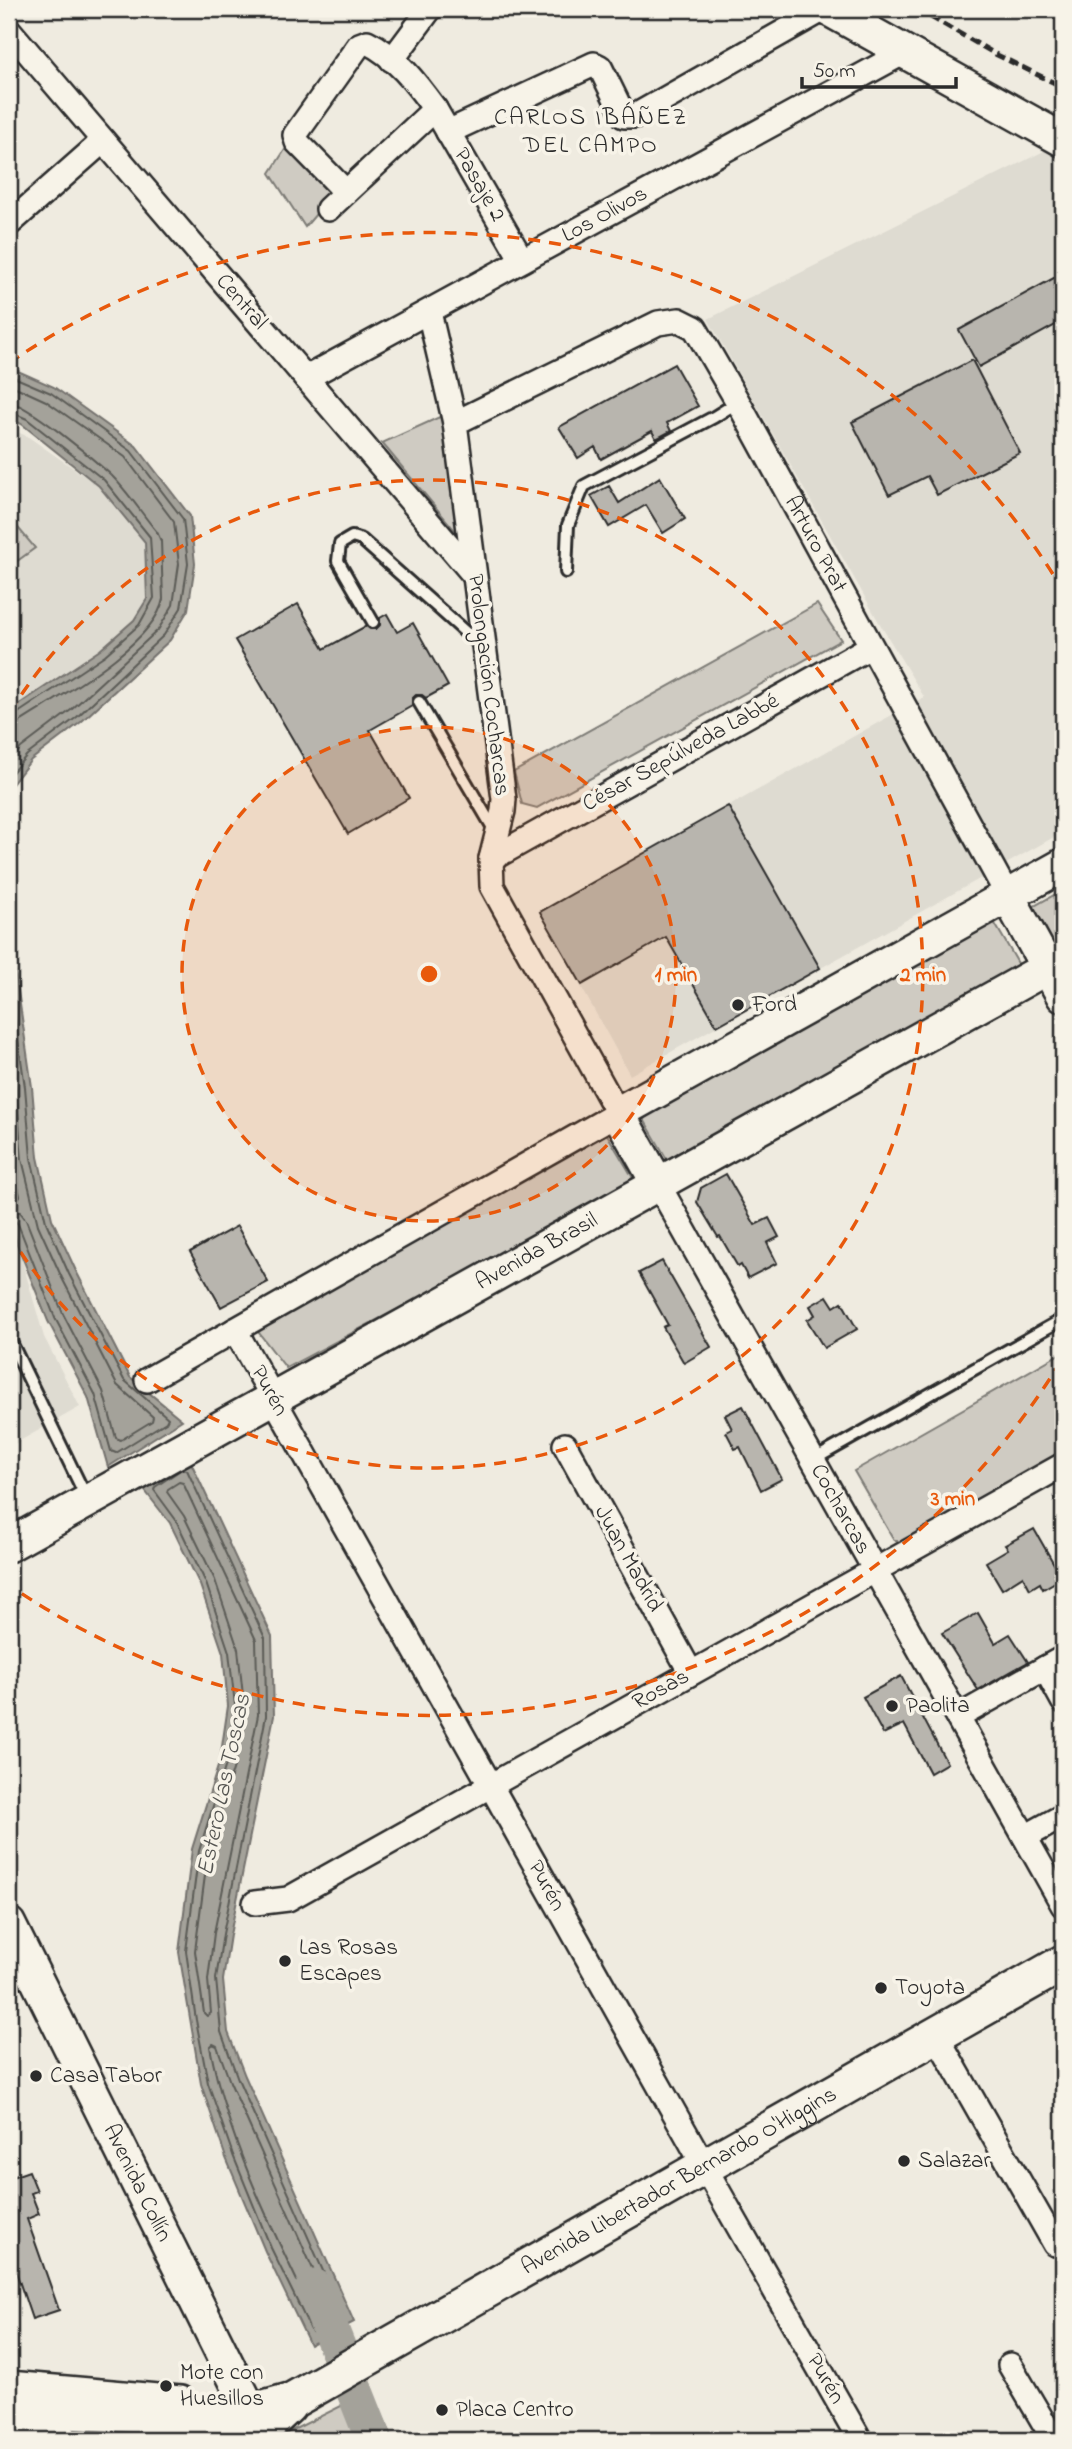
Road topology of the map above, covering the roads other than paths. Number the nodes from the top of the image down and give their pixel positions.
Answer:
1 (430, 9) edge
2 (826, 9) edge
3 (9, 30) edge
4 (903, 53) junction
5 (393, 60) junction
6 (435, 109) junction
7 (448, 132) junction
8 (1063, 140) edge
9 (103, 141) junction
10 (345, 191) junction
11 (328, 209) dead end
12 (9, 224) edge
13 (522, 260) junction
14 (429, 312) junction
15 (306, 378) junction
16 (738, 402) junction
17 (455, 423) junction
18 (566, 572) dead end
19 (474, 575) junction
20 (373, 622) dead end
21 (870, 647) junction
22 (485, 649) junction
23 (419, 702) dead end
24 (498, 836) junction
25 (491, 859) junction
26 (1063, 865) edge
27 (1008, 896) junction
28 (1055, 963) edge
29 (1063, 996) edge
30 (618, 1113) junction
31 (658, 1184) junction
32 (1063, 1320) edge
33 (235, 1330) junction
34 (9, 1338) edge
35 (147, 1380) dead end
36 (272, 1399) junction
37 (565, 1445) dead end
38 (813, 1460) junction
39 (1063, 1465) edge
40 (97, 1496) junction
41 (9, 1545) edge
42 (876, 1571) junction
43 (1054, 1663) edge
44 (691, 1673) junction
45 (1063, 1701) edge
46 (958, 1717) junction
47 (490, 1786) junction
48 (1063, 1816) edge
49 (1025, 1838) junction
50 (255, 1903) dead end
51 (1063, 1905) edge
52 (9, 1924) edge
53 (1063, 1963) edge
54 (936, 2035) junction
55 (704, 2166) junction
56 (1055, 2244) dead end
57 (1010, 2364) dead end
58 (9, 2383) edge
59 (9, 2409) edge
60 (198, 2418) junction
61 (252, 2430) edge
62 (9, 2438) edge
63 (59, 2440) edge
64 (860, 2440) edge
65 (1054, 2440) edge

1 - 5 street
2 - 4 main road
2 - 7 street
3 - 9 street, Central
4 - 8 main road
4 - 13 street, Los Olivos
5 - 6 street, Pasaje 2
5 - 10 street, Pasaje 2
6 - 7 street, Pasaje 2
6 - 10 street
7 - 13 street, Pasaje 2
9 - 12 street
9 - 15 street, Central
10 - 11 street
13 - 14 street, Los Olivos
14 - 15 street, Los Olivos
14 - 17 street, Prolongación Cocharcas
15 - 19 street, Central
16 - 17 street, Arturo Prat
16 - 18 lane
16 - 21 street, Arturo Prat
17 - 19 street, Prolongación Cocharcas
19 - 22 street, Prolongación Cocharcas
20 - 22 lane
21 - 25 street, César Sepúlveda Labbé
21 - 27 street, Arturo Prat
22 - 24 street, Prolongación Cocharcas
23 - 24 lane
24 - 25 street, Prolongación Cocharcas
25 - 30 street, Prolongación Cocharcas
26 - 27 main road
27 - 28 main road, Arturo Prat
27 - 30 main road
28 - 29 main road, Arturo Prat
28 - 31 main road, Avenida Brasil
30 - 31 main road, Cocharcas
30 - 33 street
31 - 36 main road, Avenida Brasil
31 - 38 street, Cocharcas
32 - 38 lane
33 - 35 street
33 - 36 street, Purén
34 - 40 lane
36 - 40 main road, Avenida Brasil
36 - 47 street, Purén
37 - 44 street, Juan Madrid
38 - 42 street, Cocharcas
39 - 42 street, Rosas
40 - 41 main road, Avenida Brasil
42 - 44 street, Rosas
42 - 46 street, Cocharcas
43 - 45 street
43 - 46 street
44 - 47 street, Rosas
46 - 49 street, Cocharcas
47 - 50 street, Rosas
47 - 55 street, Purén
48 - 49 street
49 - 51 street, Cocharcas
52 - 61 main road, Avenida Collín
53 - 54 main road, Avenida Libertador Bernardo O'Higgins
54 - 55 main road, Avenida Libertador Bernardo O'Higgins
54 - 56 street
55 - 61 main road, Avenida Libertador Bernardo O'Higgins
55 - 64 street, Purén
57 - 65 street
58 - 60 street
59 - 60 main road
60 - 61 main road
62 - 63 main road

